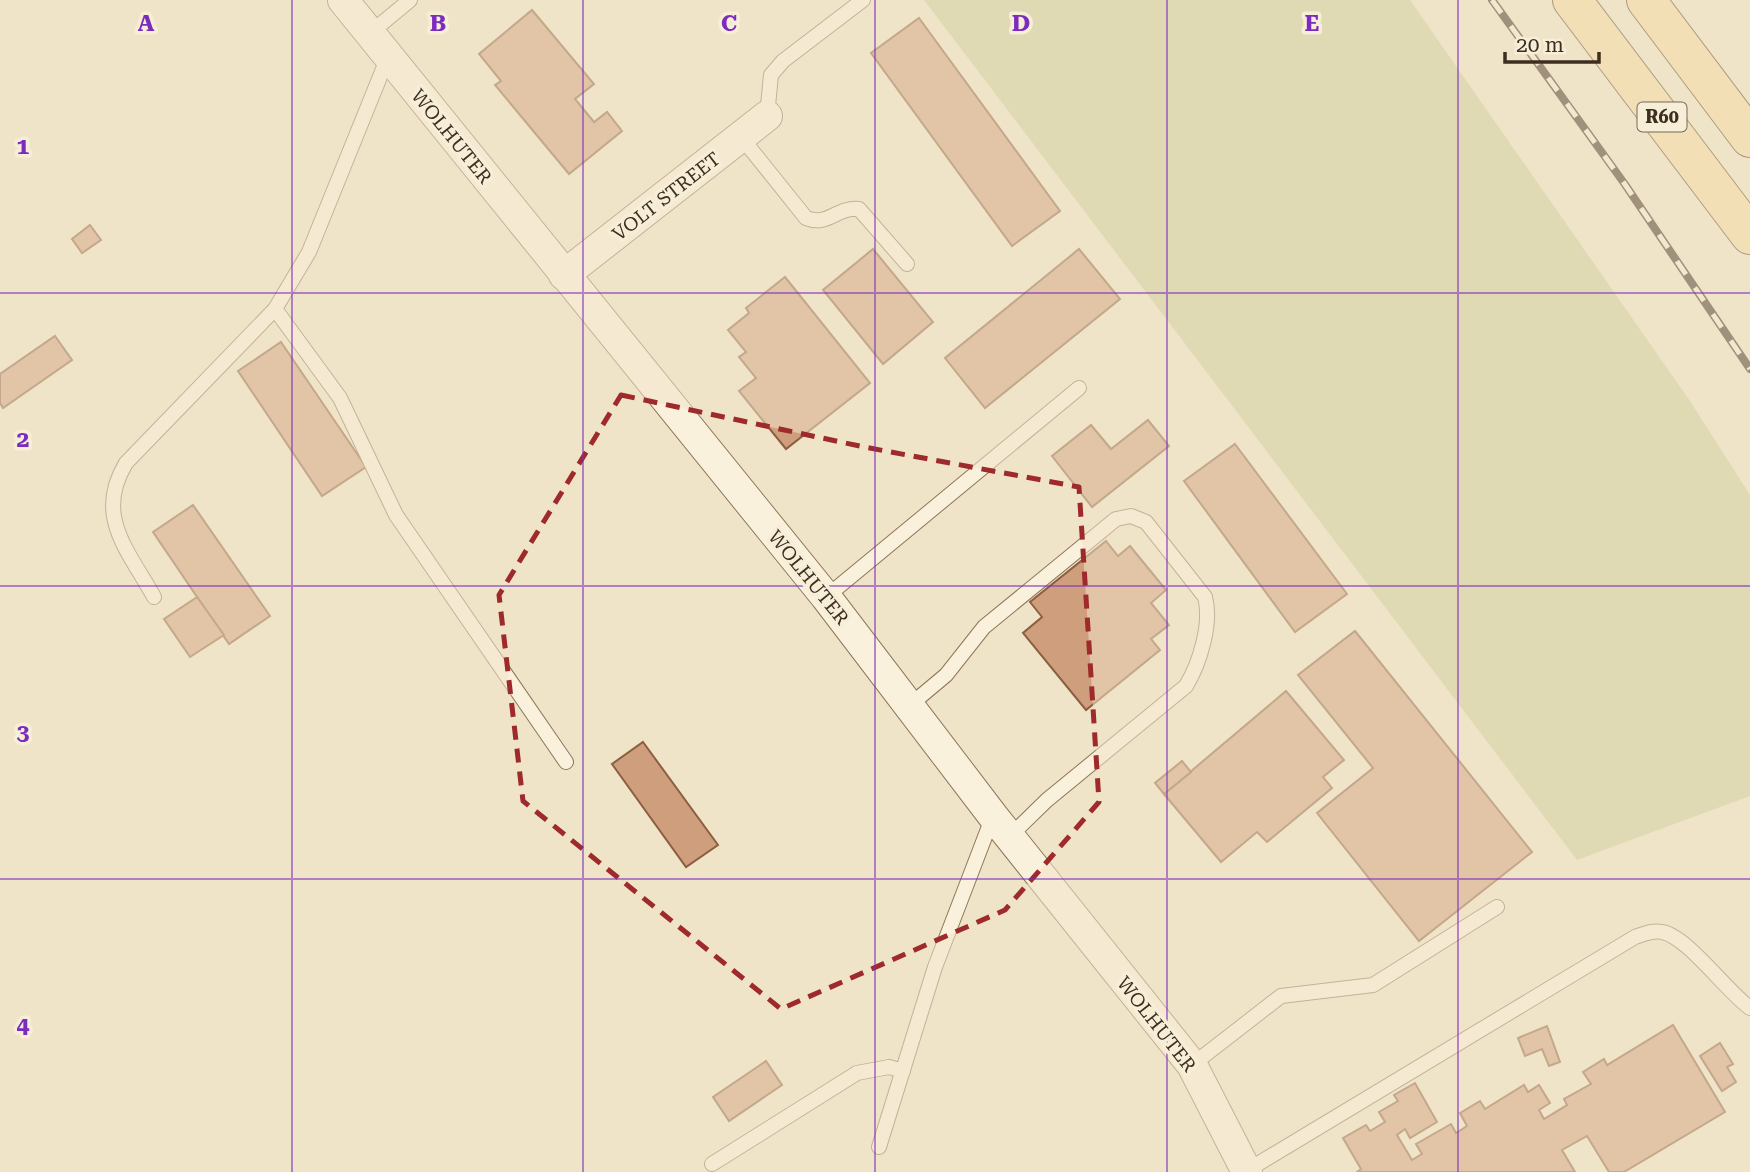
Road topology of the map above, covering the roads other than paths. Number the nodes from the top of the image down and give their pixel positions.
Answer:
1 (343, 0) edge
2 (410, 0) edge
3 (863, 0) edge
4 (1572, 0) edge
5 (1646, 0) edge
6 (369, 34) junction
7 (388, 57) junction
8 (767, 116) joint
9 (1748, 132) edge
10 (741, 137) junction
11 (1750, 235) edge
12 (907, 264) dead end
13 (564, 275) junction
14 (275, 309) junction
15 (1079, 388) dead end
16 (154, 597) dead end
17 (825, 597) junction
18 (909, 706) junction
19 (566, 762) dead end
20 (1001, 827) junction
21 (1497, 906) dead end
22 (1750, 1008) edge
23 (1192, 1065) junction
24 (903, 1071) junction
25 (879, 1147) dead end
26 (712, 1164) dead end
27 (1247, 1171) edge

1 - 6 street, WOLHUTER
2 - 6 lane
3 - 8 lane
4 - 11 main road, R60
5 - 9 main road
6 - 7 street, WOLHUTER
7 - 13 street, WOLHUTER
7 - 14 lane
8 - 10 street, VOLT STREET
10 - 12 lane
10 - 13 street, VOLT STREET
13 - 17 street, WOLHUTER
14 - 16 lane
14 - 19 lane
15 - 17 lane
17 - 18 street, WOLHUTER
18 - 20 street, WOLHUTER
18 - 20 lane
20 - 23 street, WOLHUTER
20 - 24 lane
21 - 23 lane
22 - 27 lane
23 - 27 street, WOLHUTER
24 - 25 lane
24 - 26 lane

